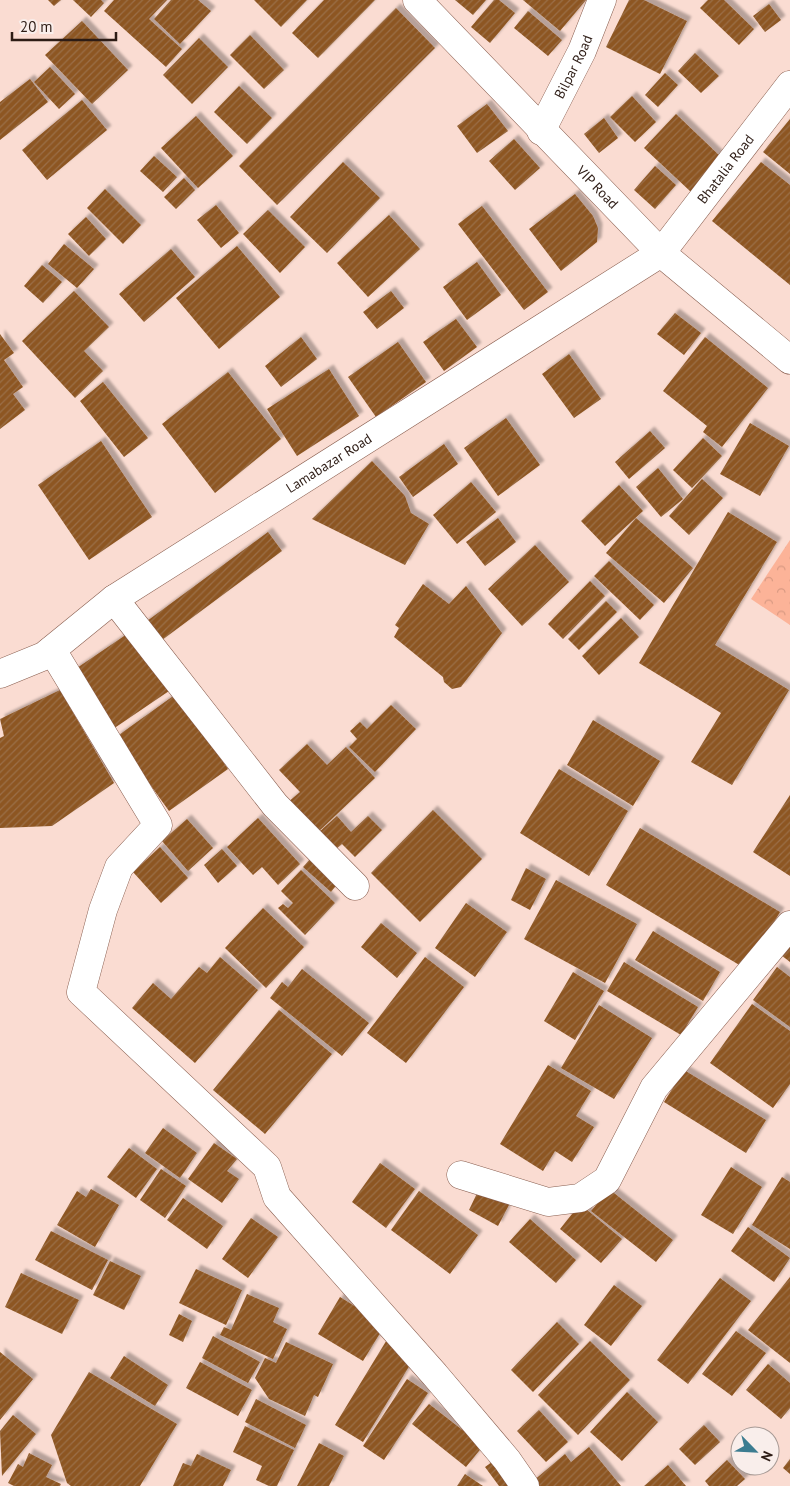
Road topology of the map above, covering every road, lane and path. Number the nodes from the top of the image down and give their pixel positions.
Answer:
1 (417, 0) edge
2 (602, 0) edge
3 (790, 84) edge
4 (541, 131) junction
5 (661, 254) junction
6 (790, 360) edge
7 (114, 599) junction
8 (48, 653) junction
9 (0, 674) edge
10 (355, 886) dead end
11 (790, 925) edge
12 (461, 1175) dead end
13 (525, 1486) edge

1 - 4 street, VIP Road
2 - 4 street, Bilpar Road
3 - 5 street, Bhatalia Road
4 - 5 street, VIP Road
5 - 6 street, VIP Road
5 - 7 street, Lamabazar Road
7 - 8 street, Lamabazar Road
7 - 10 street
8 - 9 street, Lamabazar Road
8 - 13 street
11 - 12 street

